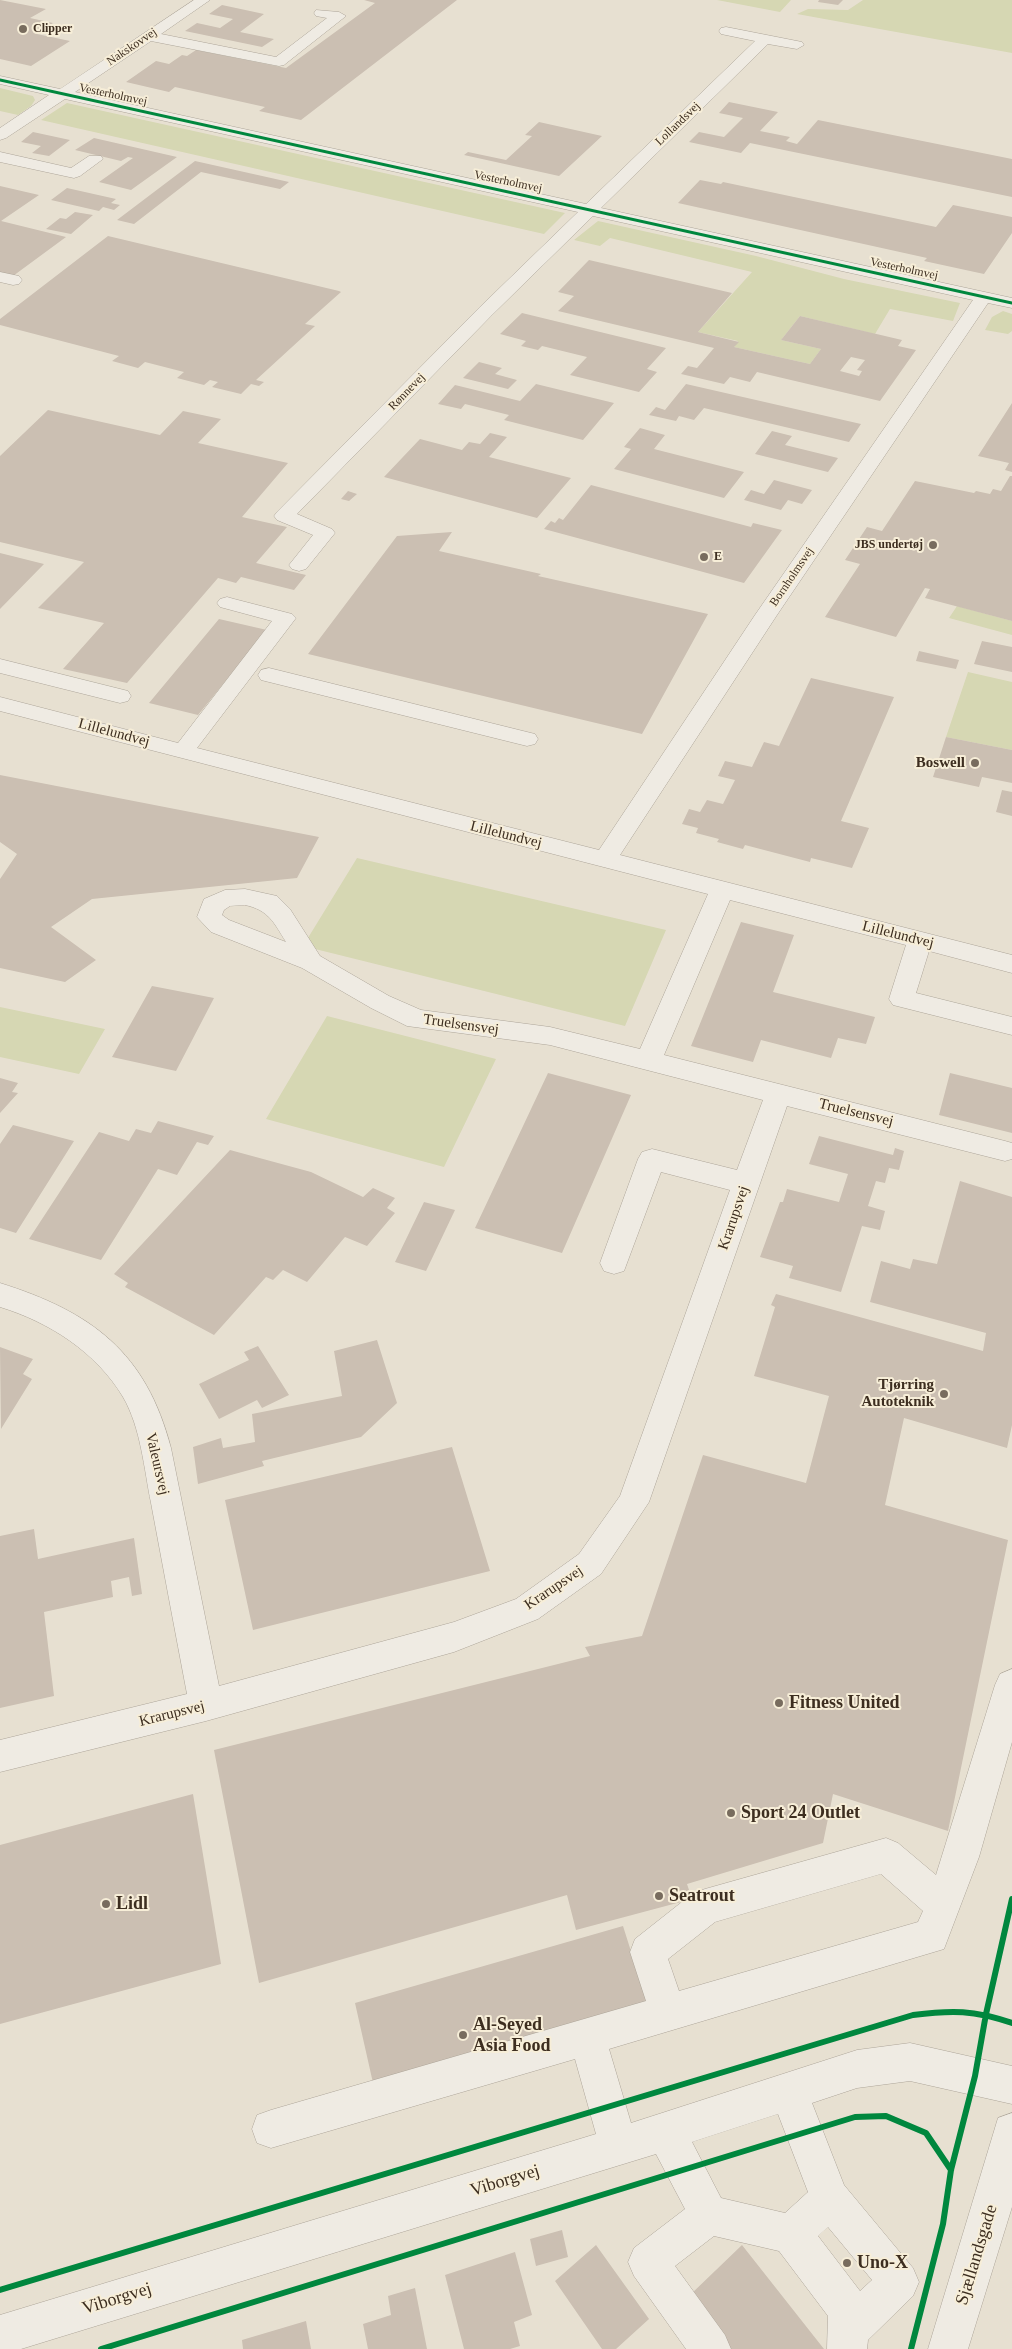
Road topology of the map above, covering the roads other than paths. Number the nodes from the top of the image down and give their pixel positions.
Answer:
1 (203, 0) edge
2 (321, 13) dead end
3 (726, 31) dead end
4 (149, 36) junction
5 (765, 39) junction
6 (797, 45) dead end
7 (0, 80) edge
8 (62, 94) junction
9 (0, 135) edge
10 (0, 157) edge
11 (95, 159) dead end
12 (591, 210) junction
13 (984, 296) junction
14 (1012, 302) edge
15 (300, 565) dead end
16 (227, 604) dead end
17 (0, 666) edge
18 (269, 676) dead end
19 (120, 696) dead end
20 (0, 704) edge
21 (527, 739) dead end
22 (183, 751) junction
23 (604, 860) junction
24 (722, 891) junction
25 (920, 941) junction
26 (311, 962) junction
27 (1012, 964) edge
28 (1012, 1026) edge
29 (648, 1061) junction
30 (778, 1094) junction
31 (1005, 1150) dead end
32 (746, 1183) junction
33 (614, 1263) dead end
34 (0, 1295) edge
35 (1011, 1697) edge
36 (206, 1705) junction
37 (0, 1756) edge
38 (943, 1905) junction
39 (668, 2013) junction
40 (587, 2036) junction
41 (1012, 2085) edge
42 (789, 2092) junction
43 (272, 2129) dead end
44 (665, 2132) junction
45 (1012, 2132) edge
46 (619, 2146) junction
47 (830, 2198) junction
48 (709, 2216) junction
49 (791, 2234) junction
50 (0, 2335) edge
51 (847, 2340) edge
52 (711, 2349) edge
53 (948, 2349) edge

1 - 4 street, Nakskovvej
2 - 4 street
3 - 5 street
4 - 8 street, Nakskovvej
5 - 6 street
5 - 12 street, Lollandsvej
7 - 8 street, Vesterholmvej
8 - 9 street, Nakskovvej
8 - 12 street, Vesterholmvej
10 - 11 street
12 - 13 street, Vesterholmvej
12 - 15 street, Rønnevej
13 - 14 street, Vesterholmvej
13 - 23 street, Bornholmsvej
16 - 22 street
17 - 19 street
18 - 21 street
20 - 22 street, Lillelundvej
22 - 23 street, Lillelundvej
23 - 24 street, Lillelundvej
24 - 25 street, Lillelundvej
24 - 29 street
25 - 27 street, Lillelundvej
25 - 28 street
26 - 26 street, Truelsensvej
26 - 29 street, Truelsensvej
29 - 30 street, Truelsensvej
30 - 31 street, Truelsensvej
30 - 32 street, Krarupsvej
32 - 33 street
32 - 36 street, Krarupsvej
34 - 36 street, Valeursvej
35 - 38 street
36 - 37 street, Krarupsvej
38 - 39 street
38 - 39 street
39 - 40 street
40 - 43 street
40 - 46 street
41 - 42 street, Viborgvej
42 - 44 street, Viborgvej
42 - 47 street
44 - 46 street, Viborgvej
44 - 48 street
45 - 53 street, Sjællandsgade
46 - 50 street, Viborgvej
47 - 49 street
47 - 51 street
48 - 49 street
48 - 52 street
49 - 51 street

